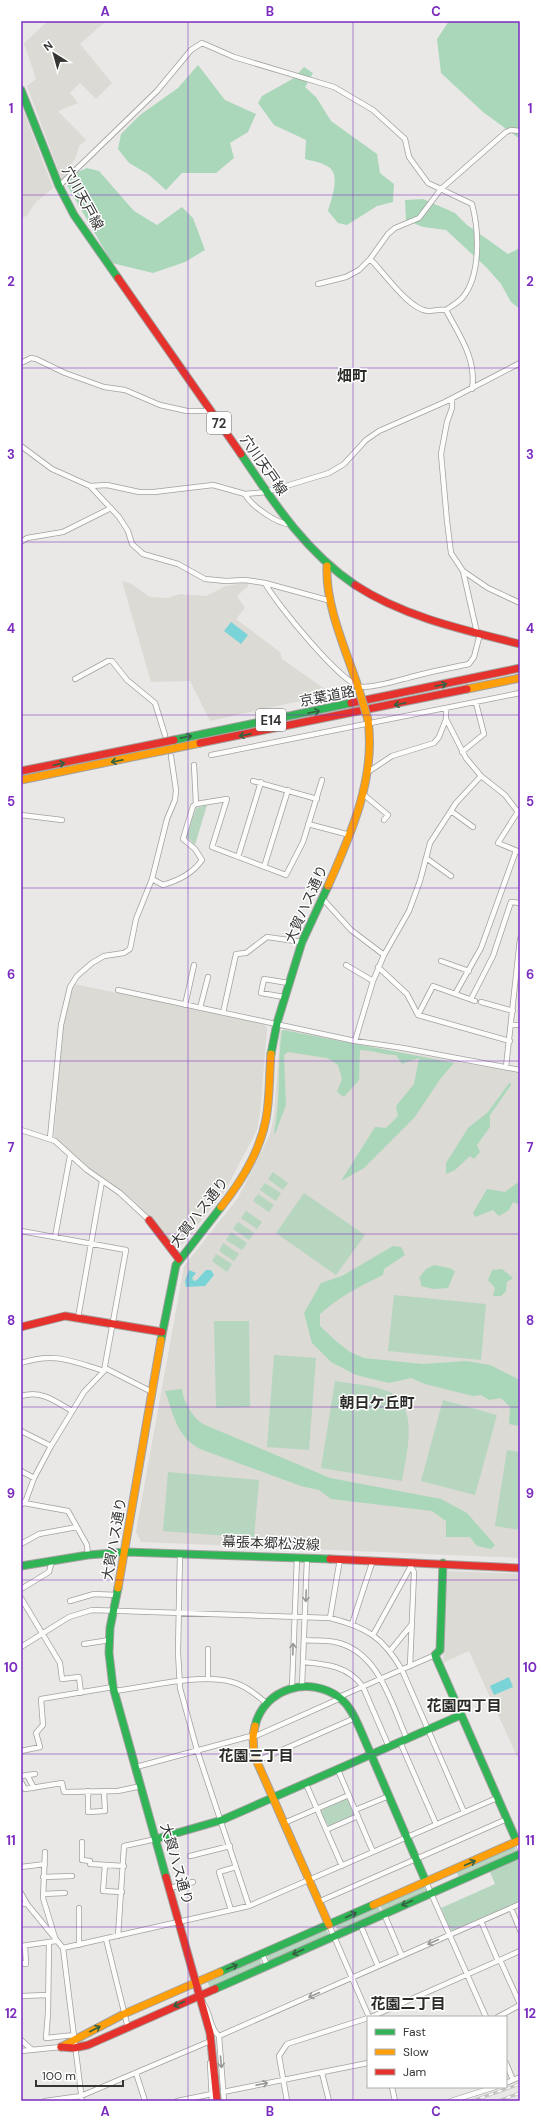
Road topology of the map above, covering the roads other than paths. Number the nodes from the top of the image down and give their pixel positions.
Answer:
1 (21, 90) edge
2 (520, 131) edge
3 (59, 186) junction
4 (441, 189) junction
5 (370, 259) junction
6 (318, 284) dead end
7 (446, 310) junction
8 (21, 363) edge
9 (520, 363) edge
10 (472, 388) junction
11 (452, 399) junction
12 (211, 411) junction
13 (21, 446) edge
14 (90, 486) junction
15 (266, 492) junction
16 (245, 494) junction
17 (111, 508) junction
18 (289, 524) junction
19 (21, 542) edge
20 (327, 566) junction
21 (463, 571) junction
22 (265, 584) junction
23 (331, 601) junction
24 (520, 603) edge
25 (478, 633) junction
26 (520, 644) edge
27 (520, 668) edge
28 (520, 678) edge
29 (74, 679) dead end
30 (359, 688) junction
31 (520, 693) edge
32 (476, 703) junction
33 (446, 709) junction
34 (446, 719) junction
35 (369, 722) junction
36 (165, 735) dead end
37 (462, 752) junction
38 (211, 755) dead end
39 (171, 756) dead end
40 (194, 765) dead end
41 (21, 772) edge
42 (368, 772) junction
43 (481, 776) junction
44 (21, 780) edge
45 (322, 780) dead end
46 (253, 781) dead end
47 (261, 782) junction
48 (288, 790) junction
49 (363, 794) junction
50 (317, 799) junction
51 (196, 804) junction
52 (451, 811) junction
53 (519, 811) edge
54 (21, 815) edge
55 (62, 820) dead end
56 (384, 820) dead end
57 (308, 824) junction
58 (473, 827) dead end
59 (350, 835) junction
60 (518, 852) edge
61 (238, 857) junction
62 (426, 858) junction
63 (264, 867) junction
64 (451, 876) dead end
65 (152, 879) junction
66 (322, 898) junction
67 (520, 903) edge
68 (520, 940) edge
69 (302, 942) junction
70 (384, 955) junction
71 (442, 961) dead end
72 (194, 965) dead end
73 (346, 965) dead end
74 (378, 967) junction
75 (519, 969) edge
76 (469, 971) junction
77 (208, 976) dead end
78 (373, 981) junction
79 (288, 983) junction
80 (118, 990) dead end
81 (456, 994) junction
82 (517, 997) edge
83 (284, 998) junction
84 (481, 1002) dead end
85 (185, 1005) junction
86 (200, 1008) junction
87 (513, 1011) junction
88 (223, 1013) junction
89 (418, 1015) junction
90 (277, 1023) junction
91 (512, 1024) junction
92 (520, 1025) edge
93 (354, 1041) junction
94 (510, 1041) junction
95 (506, 1067) junction
96 (520, 1070) edge
97 (21, 1130) edge
98 (50, 1138) junction
99 (70, 1156) junction
100 (102, 1181) junction
101 (149, 1220) joint
102 (21, 1231) edge
103 (55, 1237) junction
104 (91, 1243) junction
105 (179, 1259) junction
106 (78, 1318) junction
107 (114, 1324) junction
108 (21, 1327) edge
109 (162, 1332) junction
110 (21, 1363) edge
111 (104, 1370) junction
112 (152, 1392) junction
113 (21, 1396) edge
114 (72, 1412) junction
115 (21, 1431) edge
116 (51, 1446) junction
117 (21, 1471) edge
118 (34, 1478) junction
119 (22, 1504) edge
120 (77, 1527) junction
121 (21, 1544) edge
122 (126, 1552) junction
123 (180, 1553) junction
124 (88, 1555) junction
125 (297, 1557) junction
126 (307, 1558) junction
127 (340, 1559) junction
128 (373, 1560) junction
129 (52, 1562) junction
130 (443, 1563) junction
131 (412, 1565) junction
132 (21, 1566) edge
133 (520, 1568) edge
134 (21, 1589) edge
135 (117, 1595) junction
136 (21, 1598) edge
137 (70, 1601) dead end
138 (114, 1610) junction
139 (179, 1613) junction
140 (295, 1617) junction
141 (305, 1618) junction
142 (330, 1618) junction
143 (352, 1624) junction
144 (412, 1624) junction
145 (42, 1634) junction
146 (373, 1635) junction
147 (110, 1640) junction
148 (304, 1640) junction
149 (84, 1644) dead end
150 (21, 1647) edge
151 (208, 1649) dead end
152 (390, 1651) junction
153 (435, 1655) junction
154 (303, 1662) junction
155 (410, 1666) junction
156 (402, 1670) junction
157 (208, 1679) junction
158 (380, 1679) junction
159 (179, 1682) junction
160 (302, 1686) junction
161 (363, 1687) junction
162 (292, 1688) junction
163 (114, 1689) junction
164 (81, 1693) junction
165 (340, 1698) junction
166 (266, 1703) junction
167 (461, 1715) junction
168 (355, 1718) junction
169 (429, 1729) junction
170 (251, 1737) junction
171 (404, 1740) junction
172 (389, 1747) junction
173 (21, 1750) edge
174 (197, 1750) junction
175 (371, 1755) junction
176 (257, 1761) junction
177 (136, 1767) junction
178 (338, 1770) junction
179 (35, 1774) dead end
180 (27, 1775) junction
181 (21, 1776) edge
182 (21, 1782) edge
183 (306, 1784) junction
184 (141, 1786) junction
185 (34, 1788) junction
186 (88, 1791) junction
187 (104, 1792) junction
188 (349, 1795) junction
189 (389, 1796) junction
190 (273, 1798) junction
191 (497, 1798) junction
192 (317, 1809) junction
193 (355, 1810) junction
194 (464, 1812) junction
195 (358, 1816) junction
196 (507, 1819) junction
197 (222, 1820) junction
198 (284, 1823) junction
199 (436, 1824) junction
200 (326, 1830) junction
201 (407, 1837) junction
202 (156, 1838) junction
203 (518, 1841) edge
204 (82, 1842) dead end
205 (230, 1846) junction
206 (520, 1849) edge
207 (45, 1852) dead end
208 (373, 1852) junction
209 (520, 1854) edge
210 (190, 1856) dead end
211 (416, 1859) junction
212 (44, 1864) junction
213 (105, 1865) junction
214 (124, 1866) junction
215 (342, 1866) junction
216 (21, 1867) edge
217 (236, 1867) junction
218 (72, 1876) dead end
219 (43, 1877) junction
220 (309, 1880) junction
221 (193, 1882) dead end
222 (426, 1882) junction
223 (170, 1888) junction
224 (122, 1892) junction
225 (21, 1893) edge
226 (65, 1893) dead end
227 (431, 1893) junction
228 (42, 1894) junction
229 (318, 1902) junction
230 (21, 1904) edge
231 (27, 1904) junction
232 (520, 1904) edge
233 (249, 1906) junction
234 (79, 1908) dead end
235 (511, 1908) junction
236 (231, 1910) junction
237 (384, 1914) junction
238 (180, 1922) junction
239 (481, 1922) junction
240 (360, 1924) junction
241 (329, 1925) junction
242 (520, 1930) edge
243 (450, 1935) junction
244 (118, 1936) junction
245 (333, 1936) junction
246 (106, 1939) junction
247 (56, 1941) junction
248 (49, 1942) junction
249 (79, 1945) junction
250 (23, 1946) edge
251 (63, 1948) junction
252 (520, 1951) edge
253 (262, 1954) junction
254 (402, 1956) junction
255 (499, 1960) junction
256 (21, 1963) edge
257 (267, 1965) junction
258 (378, 1966) junction
259 (467, 1974) junction
260 (352, 1978) junction
261 (196, 1983) junction
262 (48, 1995) junction
263 (21, 1996) edge
264 (200, 1998) junction
265 (520, 2005) edge
266 (124, 2014) junction
267 (369, 2016) edge
268 (371, 2016) edge
269 (486, 2016) edge
270 (500, 2016) edge
271 (367, 2018) edge
272 (128, 2028) junction
273 (219, 2036) junction
274 (74, 2037) junction
275 (21, 2040) edge
276 (208, 2042) junction
277 (61, 2047) junction
278 (74, 2048) junction
279 (31, 2049) junction
280 (21, 2051) edge
281 (367, 2063) edge
282 (507, 2065) edge
283 (136, 2073) junction
284 (322, 2073) junction
285 (520, 2077) edge
286 (283, 2080) junction
287 (513, 2080) junction
288 (507, 2083) edge
289 (392, 2088) edge
290 (472, 2088) edge
291 (492, 2088) edge
292 (223, 2092) junction
293 (212, 2094) junction
294 (475, 2094) junction
295 (81, 2098) edge
296 (46, 2101) edge
297 (145, 2101) edge
298 (177, 2101) edge
299 (212, 2101) edge
300 (217, 2101) edge
301 (224, 2101) edge
302 (287, 2101) edge
303 (329, 2101) edge
304 (395, 2101) edge
305 (451, 2101) edge

1 - 3 main road, 穴川天戸線 / 72
2 - 4 street
3 - 4 street
3 - 12 main road, 穴川天戸線 / 72
4 - 5 street
4 - 7 street
5 - 6 street
5 - 7 street
7 - 10 street
8 - 12 street
9 - 10 street
10 - 11 street
11 - 15 street
11 - 21 street
12 - 15 main road, 穴川天戸線 / 72
13 - 14 street
14 - 16 street
14 - 17 street
15 - 16 street
15 - 18 main road, 穴川天戸線 / 72
16 - 18 street
17 - 19 street
17 - 22 street
18 - 20 main road, 穴川天戸線 / 72
20 - 23 main road, 大賀ハス通り
20 - 25 main road, 穴川天戸線 / 72
21 - 24 street
21 - 25 street
22 - 23 street
22 - 30 street
23 - 30 main road, 大賀ハス通り
25 - 26 main road, 穴川天戸線 / 72
25 - 30 street
41 -> 27 main road, 京葉道路 / E14
28 -> 44 main road, 京葉道路 / E14
29 - 36 street
30 - 35 main road, 大賀ハス通り, bridge
31 - 32 street
32 - 33 street
32 - 37 street
33 - 34 street
33 - 35 street
34 - 37 street
34 - 42 street
35 - 38 street
35 - 42 main road, 大賀ハス通り
37 - 43 street
39 - 65 street
40 - 51 street
42 - 49 main road, 大賀ハス通り
43 - 52 street
43 - 53 street
45 - 50 street
46 - 47 street
47 - 48 street
47 - 61 street
48 - 50 street
48 - 63 street
49 - 56 street
49 - 59 main road, 大賀ハス通り
50 - 57 street
51 - 61 street
51 - 65 street
52 - 58 street
52 - 62 street
53 - 60 street
54 - 55 street
57 - 59 street
57 - 63 street
59 - 66 main road, 大賀ハス通り
60 - 76 street
61 - 63 street
62 - 64 street
62 - 70 street
65 - 98 street
66 - 69 main road, 大賀ハス通り
66 - 70 street
67 - 81 street
68 - 75 street
69 - 79 main road, 大賀ハス通り
69 - 88 street
70 - 74 street
71 - 76 street
72 - 85 street
73 - 78 street
74 - 78 street
74 - 89 street
75 - 82 street
76 - 81 street
77 - 86 street
78 - 93 street
79 - 83 main road, 大賀ハス通り
79 - 83 street
80 - 85 street
81 - 89 street
82 - 87 street
83 - 90 main road, 大賀ハス通り
84 - 87 street
85 - 86 street
86 - 88 street
87 - 91 street
88 - 90 street
89 - 94 street
90 - 93 street
90 - 105 main road, 大賀ハス通り
91 - 92 street
91 - 94 street
93 - 95 street
94 - 95 street
95 - 96 street
97 - 98 street
98 - 99 street
99 - 100 street
99 - 103 street
100 - 101 street
100 - 104 street
101 - 105 main road
102 - 103 street
103 - 104 street
104 - 106 street
104 - 107 street
105 - 109 main road, 大賀ハス通り
106 - 107 main road
106 - 108 main road
107 - 109 main road
107 - 111 street
109 - 112 main road, 大賀ハス通り
110 - 111 street
111 - 112 street
111 - 114 street
112 - 122 main road, 大賀ハス通り
113 - 114 street
114 - 116 street
115 - 116 street
116 - 118 street
117 - 118 street
118 - 119 street
119 - 120 street
120 - 121 street
120 - 124 street
122 - 123 main road, 幕張本郷松波線
122 - 124 main road, 幕張本郷松波線
122 - 135 main road, 大賀ハス通り
123 - 125 main road, 幕張本郷松波線
123 - 139 street
124 - 129 main road, 幕張本郷松波線
125 - 126 main road, 幕張本郷松波線
125 - 140 street
126 - 127 main road, 幕張本郷松波線
126 -> 141 street
127 - 128 main road, 幕張本郷松波線
127 - 142 street
128 - 131 main road, 幕張本郷松波線
128 - 143 street
129 - 132 main road, 幕張本郷松波線
129 - 134 street
130 - 131 main road, 幕張本郷松波線
130 - 133 main road, 幕張本郷松波線
130 - 153 main road
131 - 144 street
131 - 146 street
135 - 137 street
135 - 138 main road, 大賀ハス通り
136 - 145 street
138 - 139 street
138 - 145 street
138 - 147 main road, 大賀ハス通り
139 - 140 street
139 - 159 street
140 - 141 street
162 -> 140 street
141 - 142 street
141 - 148 street
142 - 143 street
143 - 146 street
144 - 152 street
144 - 155 street
145 - 150 street
145 - 164 street
146 - 152 street
147 - 149 street
147 - 163 main road, 大賀ハス通り
148 - 154 street
148 - 158 street
151 - 157 street
152 - 156 street
153 - 155 street
153 - 167 main road
154 - 160 street
154 - 161 street
155 - 156 street
156 - 158 street
156 - 169 street
157 - 159 street
157 - 166 street
158 - 161 street
158 - 171 street
159 - 163 street
159 - 174 street
160 - 162 main road
160 - 165 main road
161 - 165 street
161 - 172 street
162 - 166 main road
163 - 164 street
163 - 177 main road, 大賀ハス通り
164 - 173 street
165 - 168 main road
165 - 170 street
166 - 170 main road
167 - 169 main road
167 - 191 main road
168 - 175 main road
168 - 176 street
169 - 171 main road
169 - 194 street
170 - 174 street
170 - 176 main road
171 - 172 main road
171 - 199 street
172 - 175 main road
174 - 177 street
174 - 197 street
175 - 178 main road
175 - 189 main road
176 - 190 main road
177 - 184 main road, 大賀ハス通り
178 - 183 main road
178 - 188 street
179 - 180 street
180 - 181 street
180 - 185 street
182 - 185 street
183 - 190 main road
183 - 192 street
184 - 187 street
184 - 202 main road, 大賀ハス通り
185 - 186 street
186 - 187 street
186 - 187 street
188 - 192 street
188 - 193 street
189 - 193 street
189 - 201 main road
190 - 197 main road
190 - 198 main road
191 - 194 street
191 - 196 main road
192 - 198 street
192 - 200 street
193 - 195 street
194 - 199 street
195 - 200 street
195 - 208 street
196 - 203 main road
196 - 211 street
197 - 202 main road
197 - 205 street
198 - 220 main road
199 - 201 street
200 - 215 street
201 - 208 street
201 - 211 main road
202 - 214 street
202 - 223 main road, 大賀ハス通り
203 - 206 street
222 -> 203 main road
204 - 213 street
205 - 210 street
205 - 217 street
207 - 212 street
208 - 215 street
209 - 227 main road
211 - 222 main road
211 - 229 street
212 - 216 street
212 - 219 street
213 - 214 street
213 - 224 street
214 - 224 street
215 - 220 street
217 - 233 street
217 - 236 street
218 - 219 street
219 - 228 street
220 - 229 main road
220 - 233 street
221 - 223 street
222 - 227 street
241 -> 222 main road
223 - 238 main road, 大賀ハス通り
224 - 244 street
225 - 231 street
226 - 228 street
227 -> 237 main road
227 - 243 street
228 - 247 street
229 - 241 main road
230 - 231 street
231 - 247 street
232 - 235 street
233 - 236 street
234 - 249 street
235 - 239 street
235 - 242 street
236 - 238 street
237 - 240 main road
237 - 254 street
238 - 244 street
238 - 261 main road, 大賀ハス通り
239 - 243 street
239 - 255 street
240 - 245 main road
240 - 258 street
241 - 245 street
241 - 253 main road
243 -> 254 street
243 - 259 street
244 - 246 street
245 -> 257 main road
245 - 260 street
246 - 249 street
246 - 266 street
247 - 248 street
247 - 251 street
248 - 250 street
248 - 262 street
249 - 251 street
250 - 256 street
251 - 274 street
252 - 255 street
253 - 257 street
261 -> 253 main road
254 - 258 street
255 - 259 street
255 - 265 street
257 - 264 main road
258 - 260 street
259 - 268 street
259 - 269 street
260 - 267 street
260 -> 273 street
261 - 264 main road, 大賀ハス通り
261 - 266 main road
262 - 263 street
262 - 274 street
264 -> 272 main road
264 - 273 street
264 - 276 street
264 - 300 main road, 大賀ハス通り
265 - 270 street
266 - 272 street
274 -> 266 main road
271 - 286 street
272 - 278 main road
273 -> 292 street
274 - 277 main road
274 - 278 street
275 - 279 street
276 - 283 street
276 - 293 street
277 - 278 main road
277 - 279 street
278 - 295 street
279 - 280 street
281 - 284 street
282 - 287 street
283 - 295 street
283 - 297 street
284 - 286 street
284 - 303 street
285 - 287 street
292 -> 286 street
286 - 302 street
287 - 288 street
289 - 304 street
290 - 294 street
291 - 294 street
292 - 301 street
293 - 298 street
293 - 299 street
294 - 305 street
295 - 296 street

